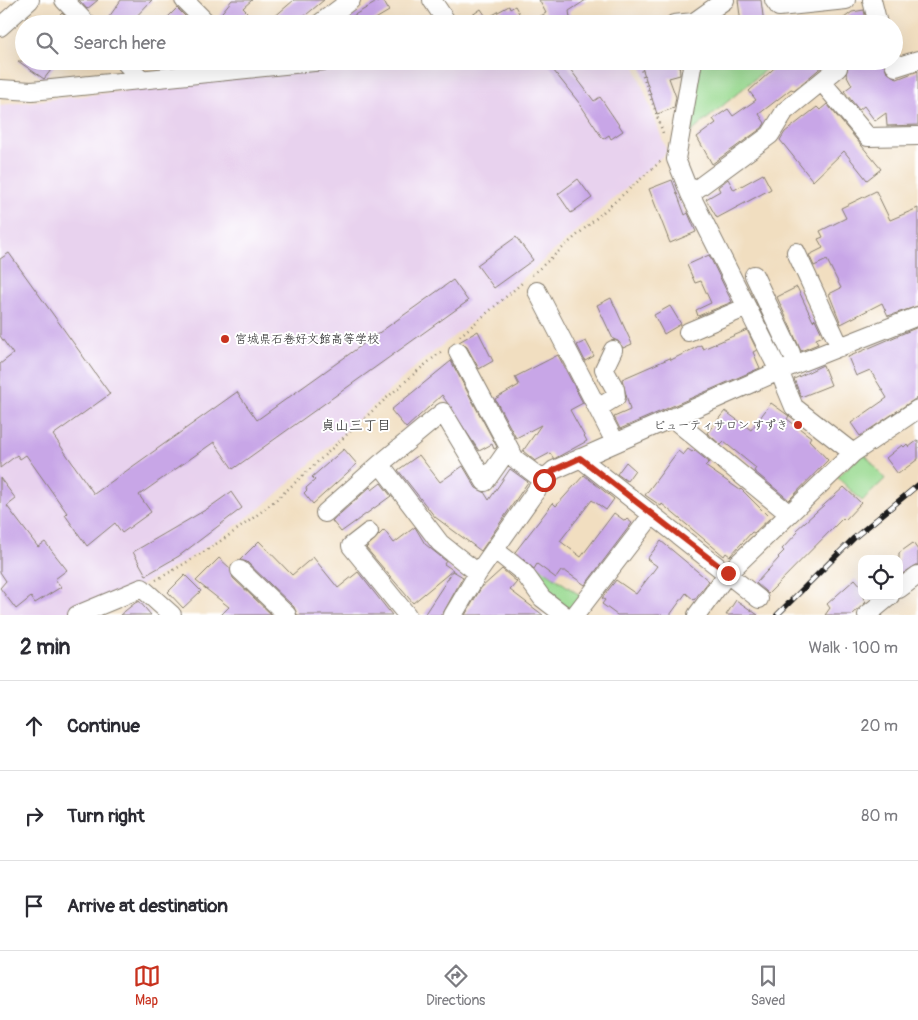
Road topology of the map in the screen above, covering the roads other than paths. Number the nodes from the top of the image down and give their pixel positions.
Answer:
1 (30, 0) edge
2 (64, 0) edge
3 (184, 0) edge
4 (432, 0) edge
5 (725, 0) edge
6 (774, 0) edge
7 (846, 0) edge
8 (872, 0) edge
9 (348, 1) edge
10 (78, 15) edge
11 (199, 15) edge
12 (330, 15) edge
13 (442, 15) edge
14 (705, 15) edge
15 (876, 15) edge
16 (0, 27) edge
17 (918, 60) edge
18 (903, 64) edge
19 (133, 70) edge
20 (215, 70) edge
21 (691, 70) edge
22 (836, 70) edge
23 (142, 80) junction
24 (822, 82) junction
25 (0, 89) edge
26 (918, 136) edge
27 (690, 194) junction
28 (796, 252) dead end
29 (537, 291) dead end
30 (743, 300) junction
31 (918, 316) edge
32 (688, 332) dead end
33 (454, 346) road end
34 (840, 347) junction
35 (613, 350) dead end
36 (791, 353) dead end
37 (779, 371) junction
38 (598, 408) junction
39 (918, 409) edge
40 (672, 418) junction
41 (615, 442) junction
42 (509, 448) junction
43 (853, 453) junction
44 (580, 458) junction
45 (380, 464) junction
46 (544, 480) junction
47 (325, 513) dead end
48 (788, 513) junction
49 (652, 515) junction
50 (369, 532) dead end
51 (494, 550) junction
52 (240, 570) dead end
53 (478, 573) junction
54 (728, 573) junction
55 (918, 575) edge
56 (903, 586) edge
57 (758, 598) dead end
58 (885, 600) edge
59 (78, 615) edge
60 (172, 615) edge
61 (287, 615) edge
62 (407, 615) edge
63 (453, 615) edge
64 (564, 615) edge
65 (575, 615) edge
66 (697, 615) edge
67 (868, 615) edge

1 - 16 street
2 - 10 street
3 - 11 street
4 - 13 street
5 - 14 street
6 - 7 street
8 - 15 street
9 - 12 street
17 - 18 street
19 - 23 street
20 - 23 street
21 - 27 street
22 - 24 street
23 - 25 street
24 - 26 street
24 - 27 street
27 - 30 street
28 - 34 street
29 - 38 street
30 - 32 street
30 - 36 street
30 - 37 street
31 - 34 street
33 - 42 street
34 - 37 street
35 - 38 street
37 - 40 street
37 - 43 street
38 - 41 street
39 - 43 street
40 - 41 street
40 - 48 street
41 - 44 street
42 - 45 street
42 - 46 street
43 - 48 street
44 - 46 street
44 - 49 street
45 - 47 street
45 - 53 street
46 - 51 street
48 - 54 street
49 - 54 street
49 - 65 street
50 - 62 street
51 - 53 street
51 - 64 street
52 - 61 street
53 - 63 street
54 - 57 street
54 - 66 street
55 - 56 street
58 - 67 street
59 - 60 street

